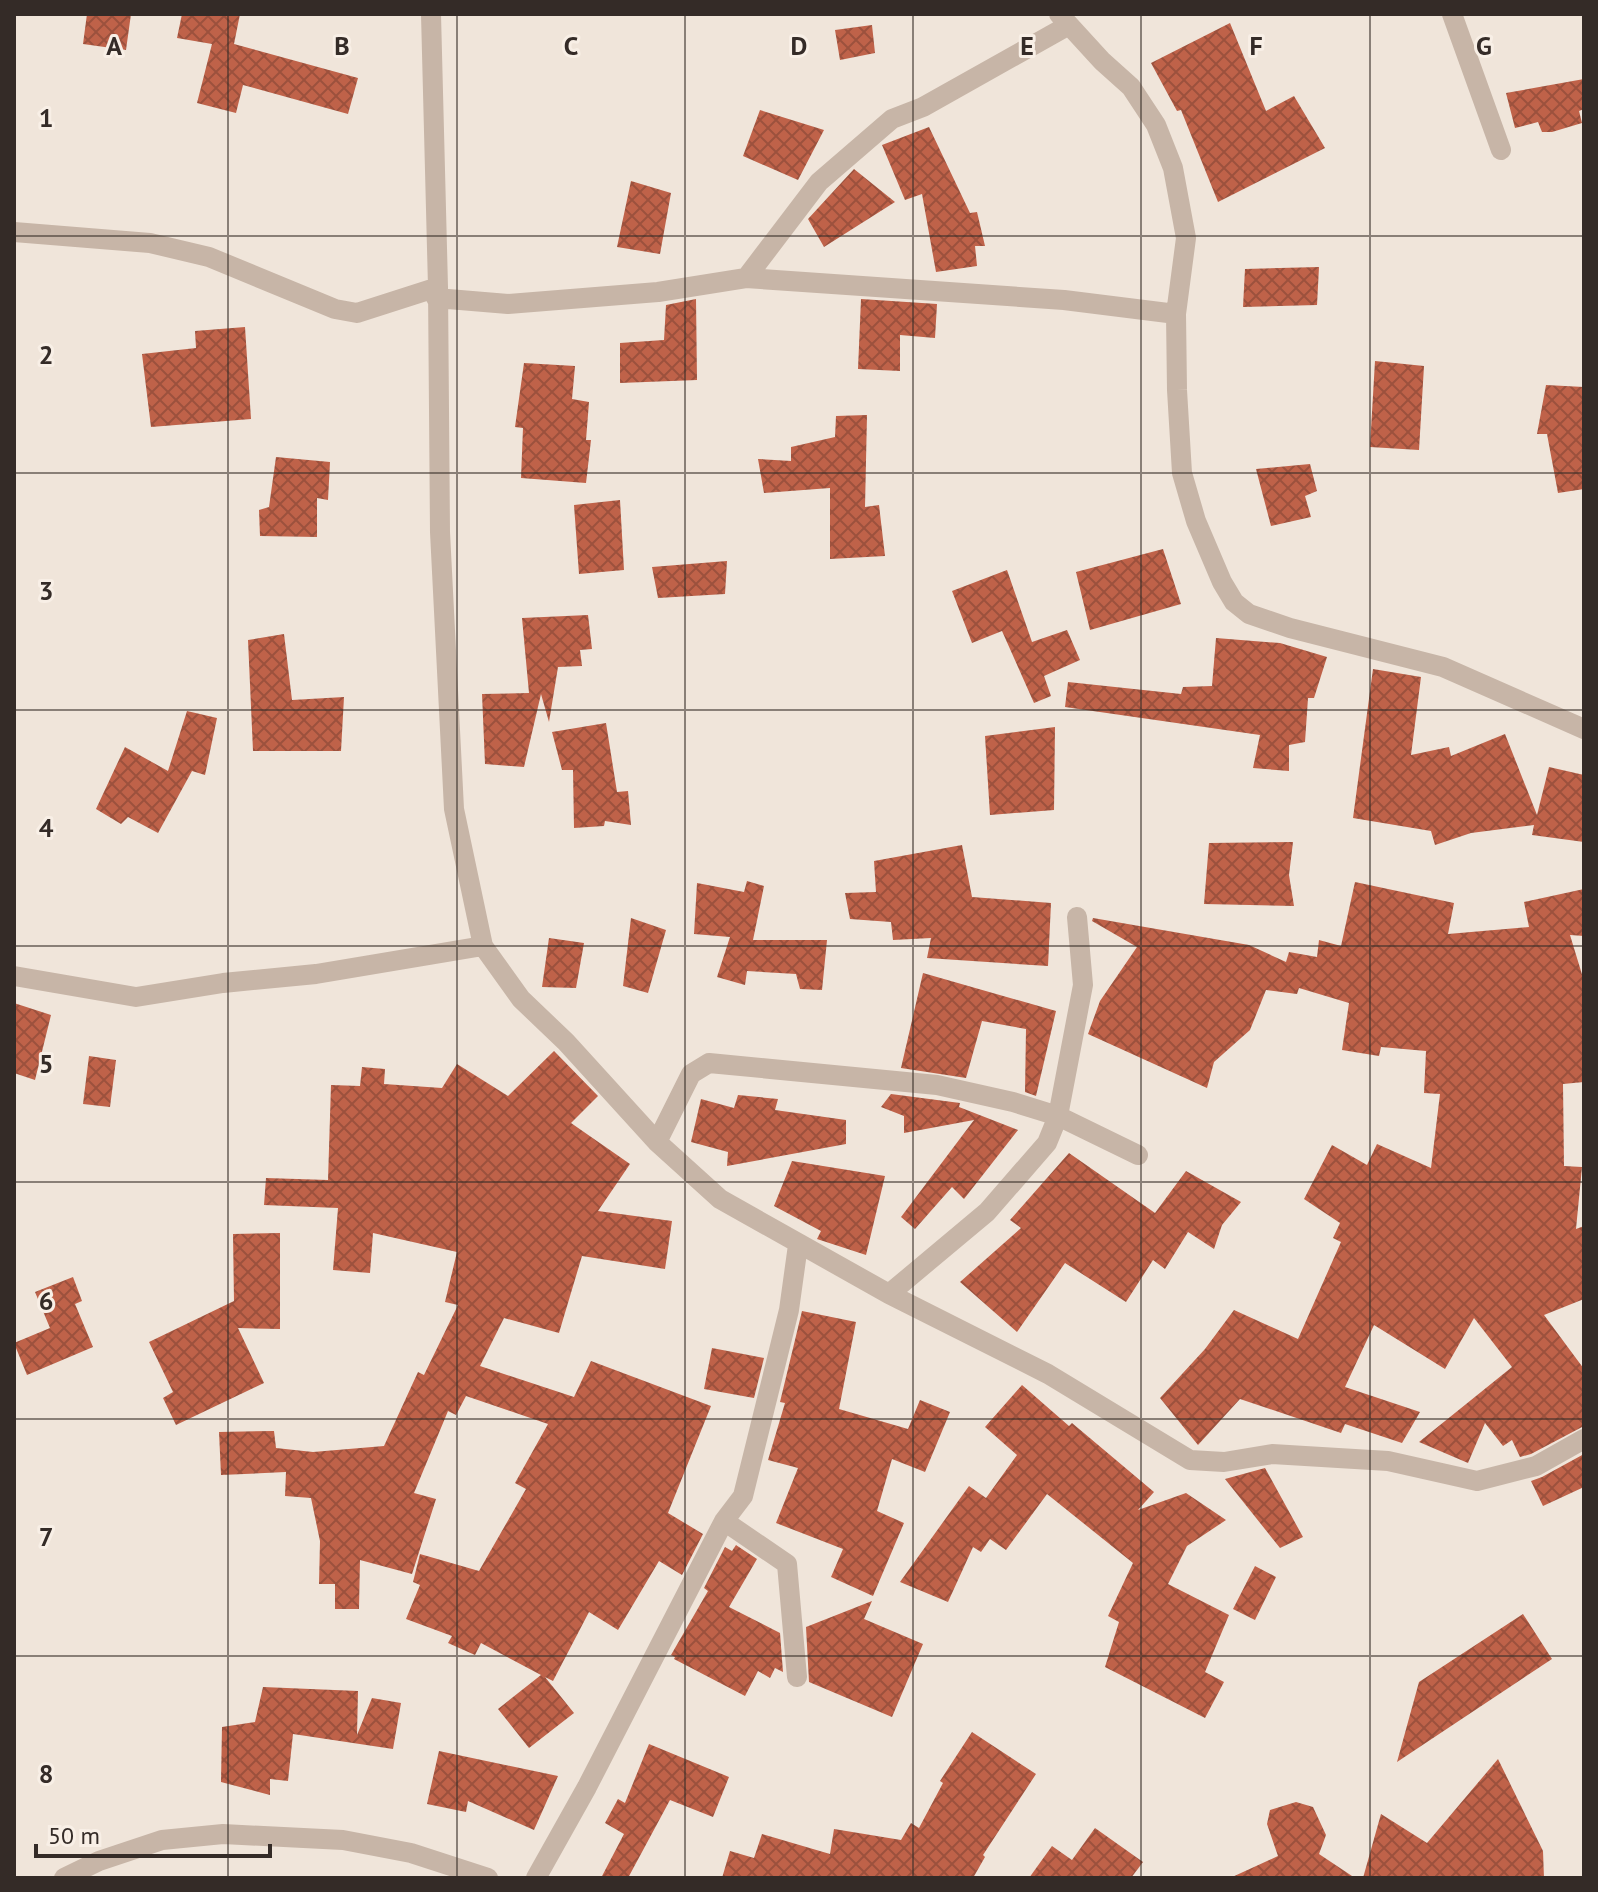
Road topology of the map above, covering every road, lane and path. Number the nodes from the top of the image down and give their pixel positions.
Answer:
1 (431, 14) edge
2 (1452, 14) edge
3 (1064, 19) edge
4 (1501, 150) dead end
5 (14, 232) edge
6 (746, 278) junction
7 (437, 293) junction
8 (1176, 314) junction
9 (1584, 729) edge
10 (1077, 917) dead end
11 (483, 946) junction
12 (14, 976) edge
13 (1058, 1116) junction
14 (657, 1142) junction
15 (1138, 1155) dead end
16 (798, 1245) junction
17 (889, 1294) junction
18 (1584, 1439) edge
19 (724, 1521) junction
20 (797, 1677) dead end
21 (64, 1878) edge
22 (488, 1878) edge
23 (536, 1878) edge

1 - 7 street
2 - 4 street
3 - 6 street
3 - 8 street
5 - 7 street
6 - 7 street
6 - 8 street
7 - 11 street
8 - 9 street
10 - 13 street
11 - 12 street
11 - 14 street
13 - 14 street
13 - 15 street
13 - 17 street
14 - 16 street
16 - 17 street
16 - 19 street
17 - 18 street
19 - 20 street
19 - 23 street
21 - 22 street

